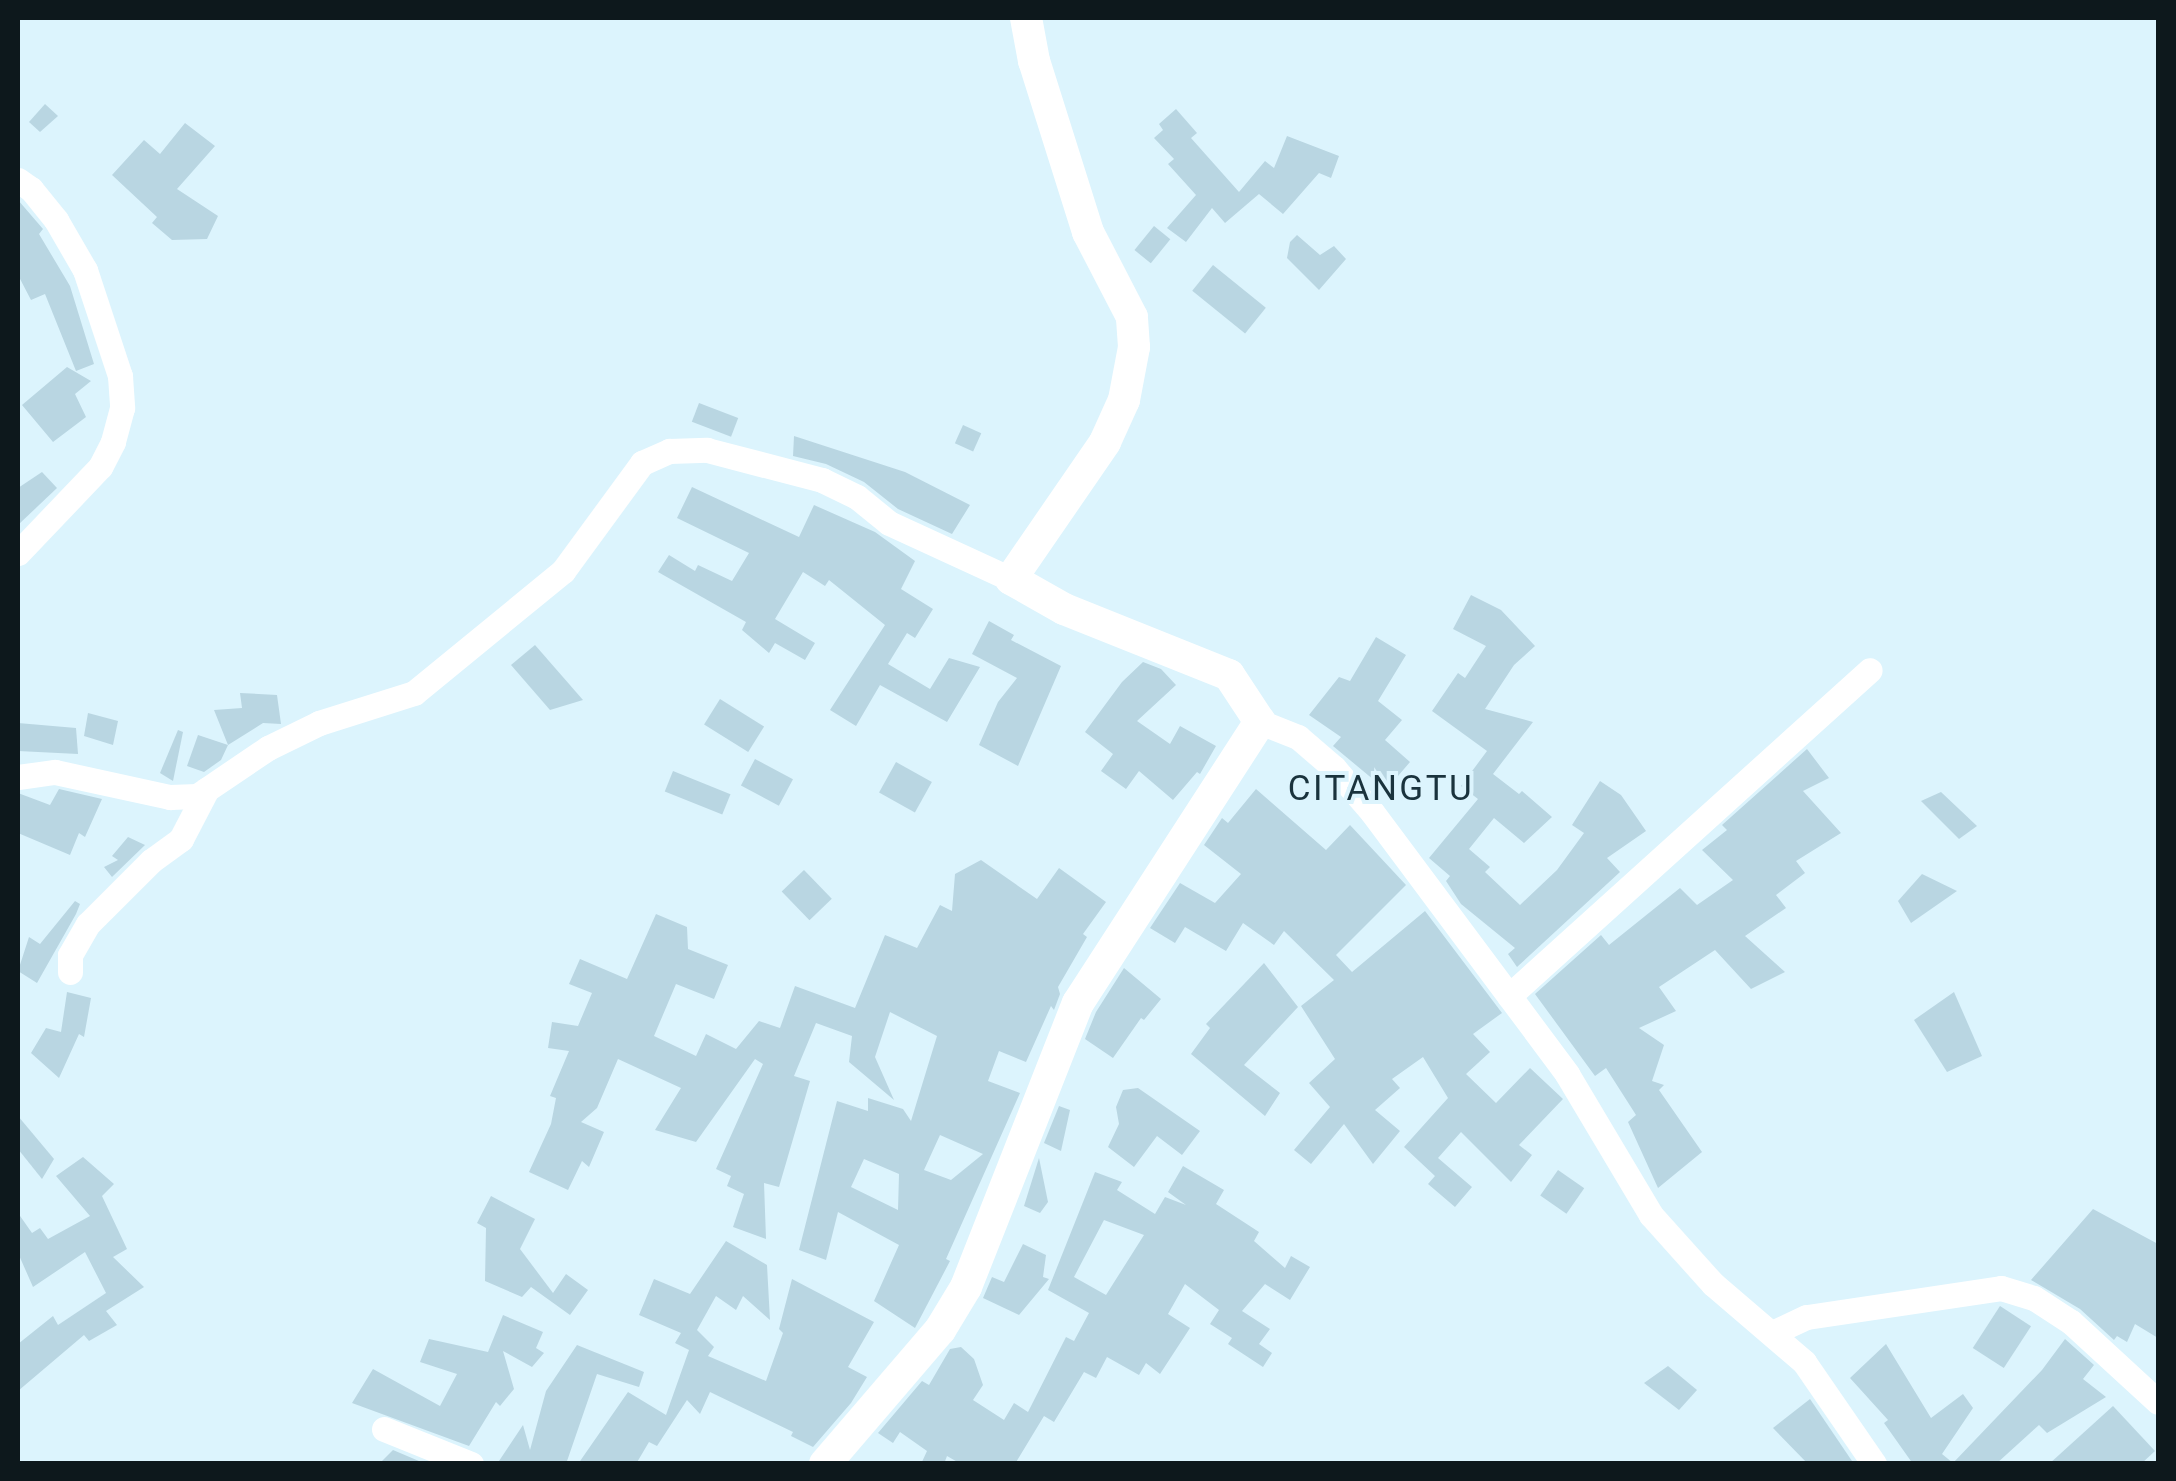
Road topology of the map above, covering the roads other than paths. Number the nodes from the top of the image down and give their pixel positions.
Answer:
1 (1026, 18) edge
2 (18, 180) edge
3 (18, 552) edge
4 (1011, 579) junction
5 (1870, 670) dead end
6 (1260, 722) junction
7 (18, 777) edge
8 (207, 789) junction
9 (70, 972) dead end
10 (1509, 996) junction
11 (1772, 1334) junction
12 (2158, 1402) edge
13 (384, 1428) dead end
14 (471, 1464) edge
15 (825, 1464) edge
16 (1874, 1464) edge

1 - 4 street
2 - 3 street
4 - 6 street
4 - 8 street
5 - 10 street
6 - 10 street
6 - 15 street
7 - 8 street
8 - 9 street
10 - 11 street
11 - 12 street
11 - 16 street
13 - 14 street

